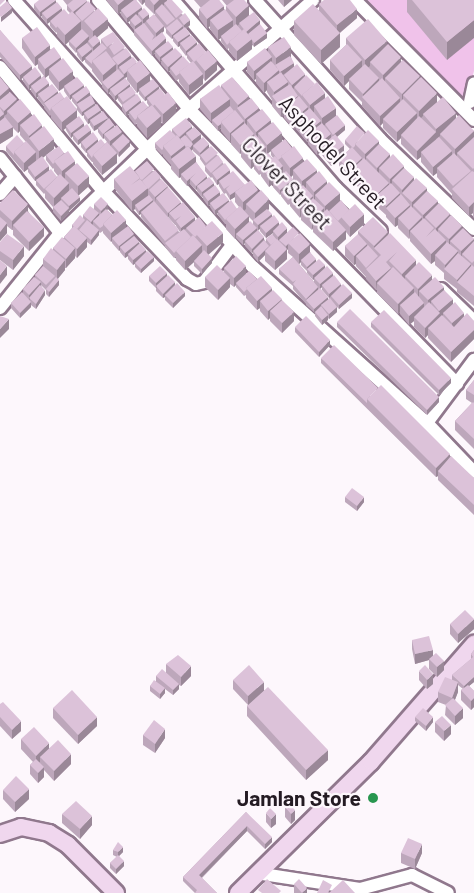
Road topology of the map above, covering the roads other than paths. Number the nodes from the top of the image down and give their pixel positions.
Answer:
1 (14, 0) edge
2 (98, 0) edge
3 (173, 0) edge
4 (255, 0) edge
5 (314, 0) edge
6 (355, 0) edge
7 (281, 32) junction
8 (0, 67) edge
9 (233, 73) junction
10 (474, 83) edge
11 (468, 103) edge
12 (189, 109) junction
13 (474, 120) edge
14 (145, 150) junction
15 (0, 158) edge
16 (15, 177) junction
17 (103, 191) junction
18 (0, 194) edge
19 (474, 230) edge
20 (60, 233) junction
21 (388, 237) edge
22 (232, 245) junction
23 (431, 279) edge
24 (0, 309) edge
25 (474, 321) edge
26 (474, 360) edge
27 (457, 384) junction
28 (427, 423) junction
29 (474, 472) edge
30 (474, 644) edge
31 (0, 834) edge
32 (256, 873) junction
33 (116, 893) edge
34 (238, 893) edge
35 (448, 893) edge

1 - 14 street
2 - 12 street, Clover Street
3 - 9 street, Asphodel Street
4 - 7 street
5 - 7 street
6 - 11 street
7 - 9 street
7 - 19 street
8 - 17 street
9 - 12 street
9 - 21 street, Asphodel Street
10 - 11 street
11 - 13 street
12 - 14 street
12 - 27 street, Clover Street
14 - 17 street
14 - 22 street
15 - 16 street
16 - 18 street
16 - 20 street
17 - 20 street
17 - 22 street
20 - 24 street
22 - 28 street
23 - 25 street
26 - 27 street
27 - 28 street
28 - 29 street
30 - 32 street
31 - 33 street
32 - 34 street
32 - 35 street

